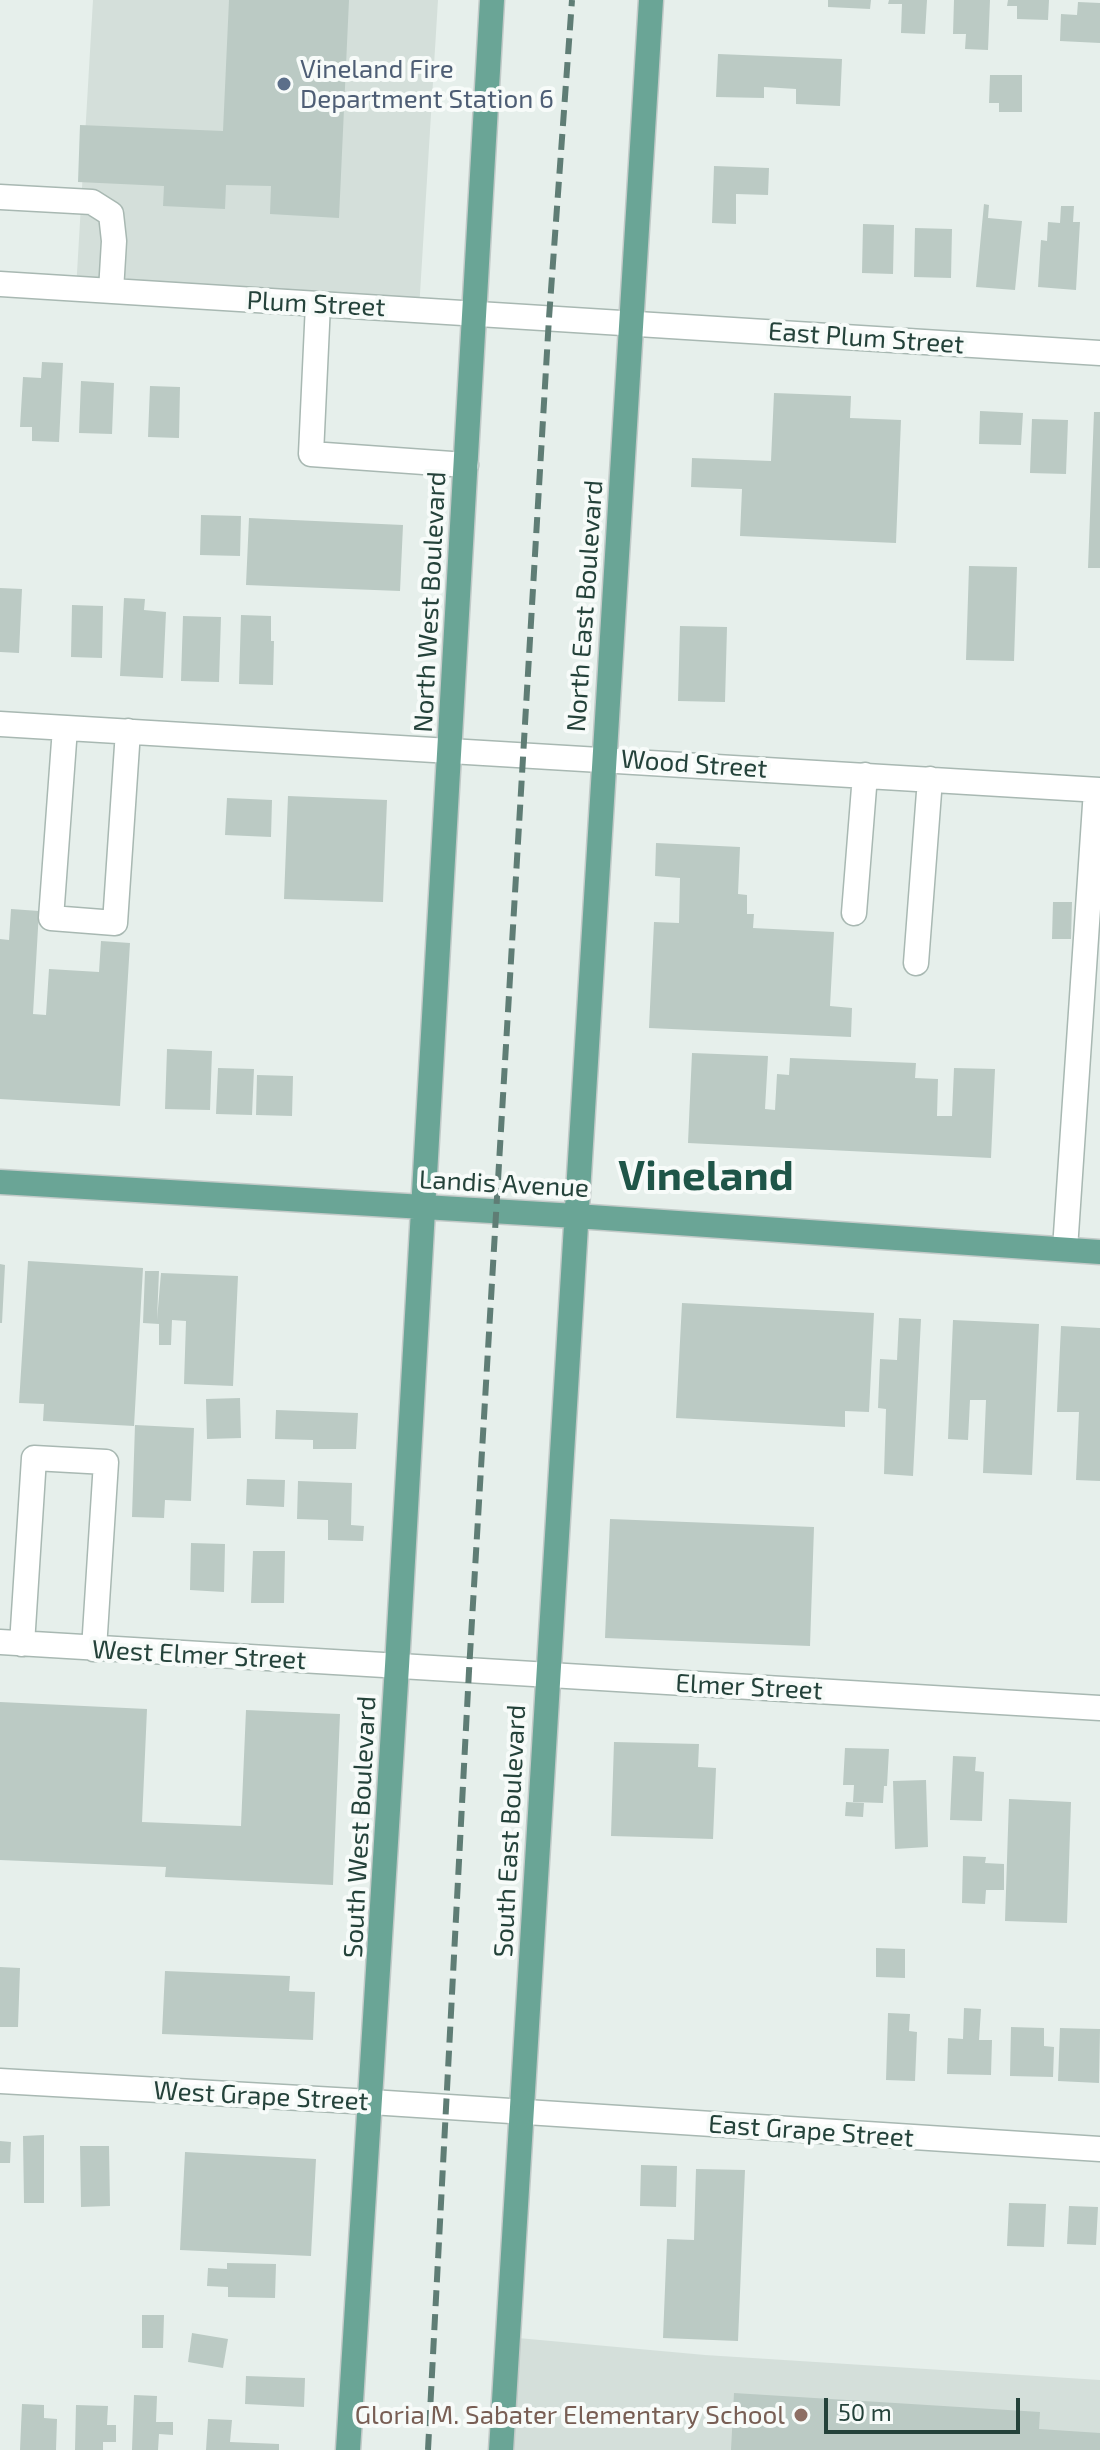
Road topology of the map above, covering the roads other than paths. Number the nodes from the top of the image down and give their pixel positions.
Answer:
1 (492, 0) edge
2 (651, 0) edge
3 (0, 197) edge
4 (0, 284) edge
5 (111, 291) junction
6 (318, 304) junction
7 (474, 313) junction
8 (631, 323) junction
9 (1100, 353) edge
10 (466, 465) junction
11 (0, 724) edge
12 (65, 728) junction
13 (128, 731) junction
14 (449, 750) junction
15 (604, 759) junction
16 (865, 775) junction
17 (930, 779) junction
18 (1098, 790) edge
19 (1095, 878) edge
20 (854, 913) dead end
21 (916, 963) dead end
22 (1092, 982) edge
23 (0, 1182) edge
24 (423, 1207) junction
25 (576, 1216) junction
26 (1065, 1249) junction
27 (1100, 1252) edge
28 (11, 1643) edge
29 (94, 1649) junction
30 (397, 1666) junction
31 (548, 1675) junction
32 (1100, 1708) edge
33 (0, 2081) edge
34 (371, 2102) junction
35 (521, 2112) junction
36 (1100, 2149) edge
37 (348, 2450) edge
38 (501, 2450) edge

1 - 7 main road, North West Boulevard
2 - 8 main road, North East Boulevard
3 - 5 street
4 - 5 street, Plum Street
5 - 6 street, Plum Street
6 - 7 street, Plum Street
6 - 10 street
7 - 8 street, Plum Street
7 - 10 main road, North West Boulevard
8 - 9 street, East Plum Street
8 - 15 main road, North East Boulevard
10 - 14 main road, North West Boulevard
11 - 12 street, Wood Street
12 - 13 street, Wood Street
12 - 13 street
13 - 14 street, Wood Street
14 - 15 street, Wood Street
14 - 24 main road, North West Boulevard
15 - 16 street, Wood Street
15 - 25 main road, North East Boulevard
16 - 17 street, Wood Street
16 - 20 street
17 - 18 street, Wood Street
17 - 21 street
18 - 19 street
19 - 22 street
22 - 26 street
23 - 24 main road, Landis Avenue
24 - 25 main road, Landis Avenue
24 - 30 main road, South West Boulevard
25 - 26 main road, Landis Avenue
25 - 31 main road, South East Boulevard
26 - 27 main road, Landis Avenue
28 - 29 street, West Elmer Street
28 - 29 street
29 - 30 street, West Elmer Street
30 - 31 street, Elmer Street
30 - 34 main road, South West Boulevard
31 - 32 street, Elmer Street
31 - 35 main road, South East Boulevard
33 - 34 street, West Grape Street
34 - 35 street, West Grape Street
34 - 37 main road, South West Boulevard
35 - 36 street, East Grape Street
35 - 38 main road, South East Boulevard

